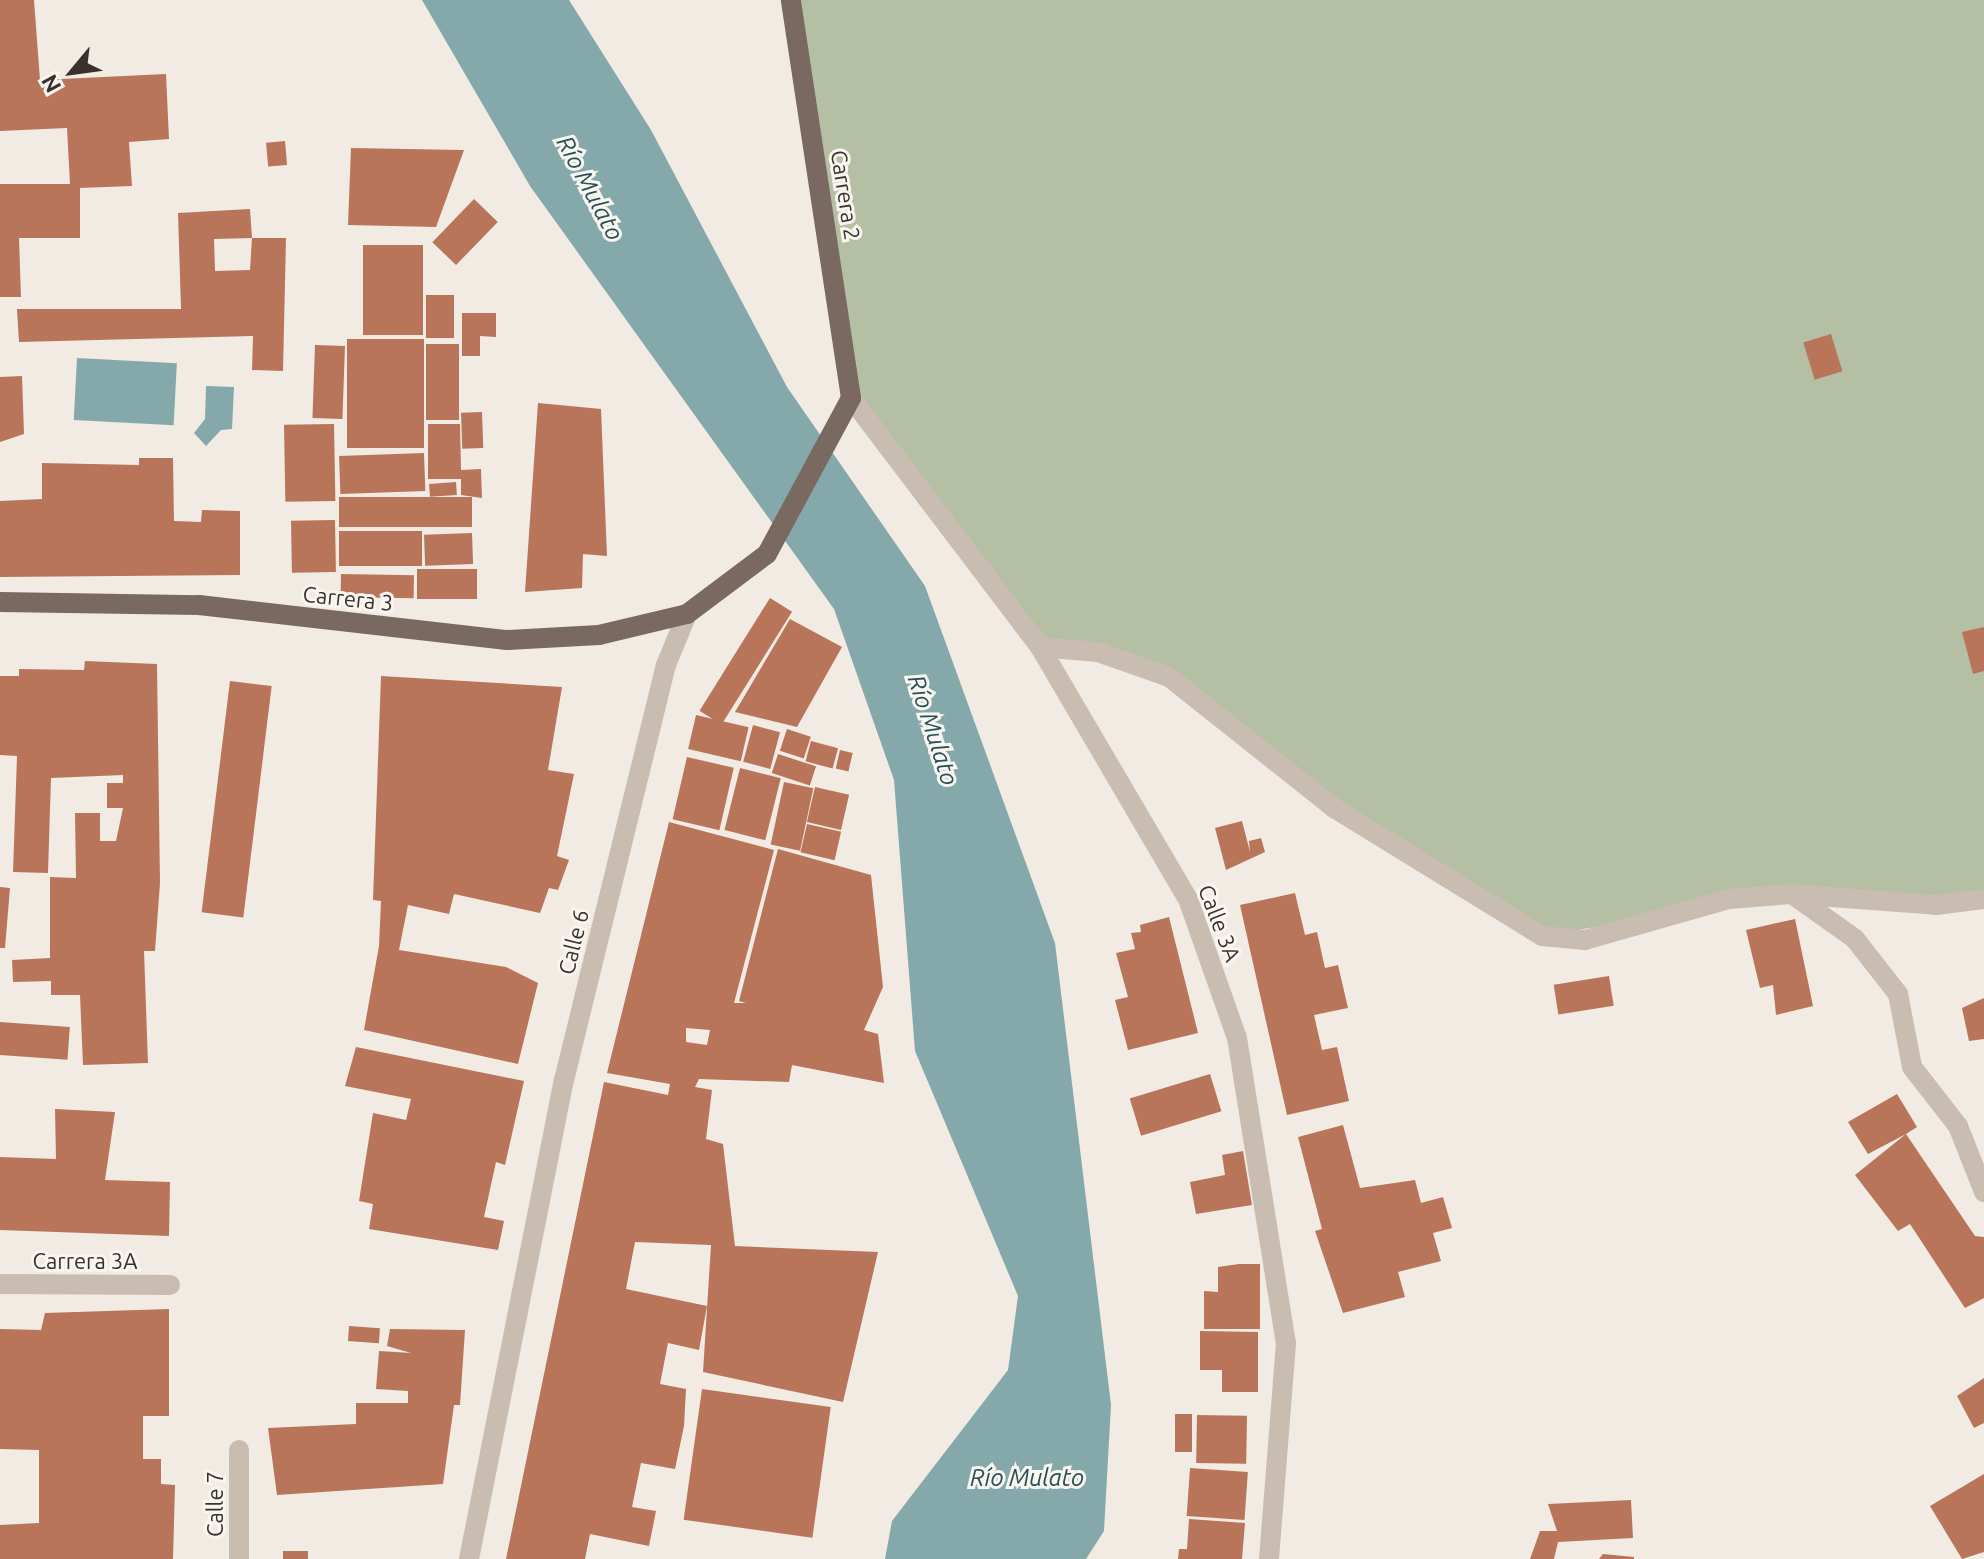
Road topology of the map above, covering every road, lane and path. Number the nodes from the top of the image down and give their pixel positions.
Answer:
1 (791, 0) edge
2 (851, 398) junction
3 (0, 602) edge
4 (687, 614) junction
5 (1040, 647) junction
6 (1791, 894) junction
7 (1984, 899) edge
8 (1984, 1192) edge
9 (0, 1284) edge
10 (170, 1285) dead end
11 (239, 1450) dead end
12 (239, 1559) edge
13 (469, 1559) edge
14 (1269, 1559) edge

1 - 2 main road, Carrera 2
2 - 4 main road
2 - 5 street, Calle 3A
3 - 4 main road, Carrera 3
4 - 13 street, Calle 6
5 - 6 street
5 - 14 street, Calle 3A
6 - 7 street
6 - 8 street
9 - 10 street, Carrera 3A
11 - 12 street, Calle 7

